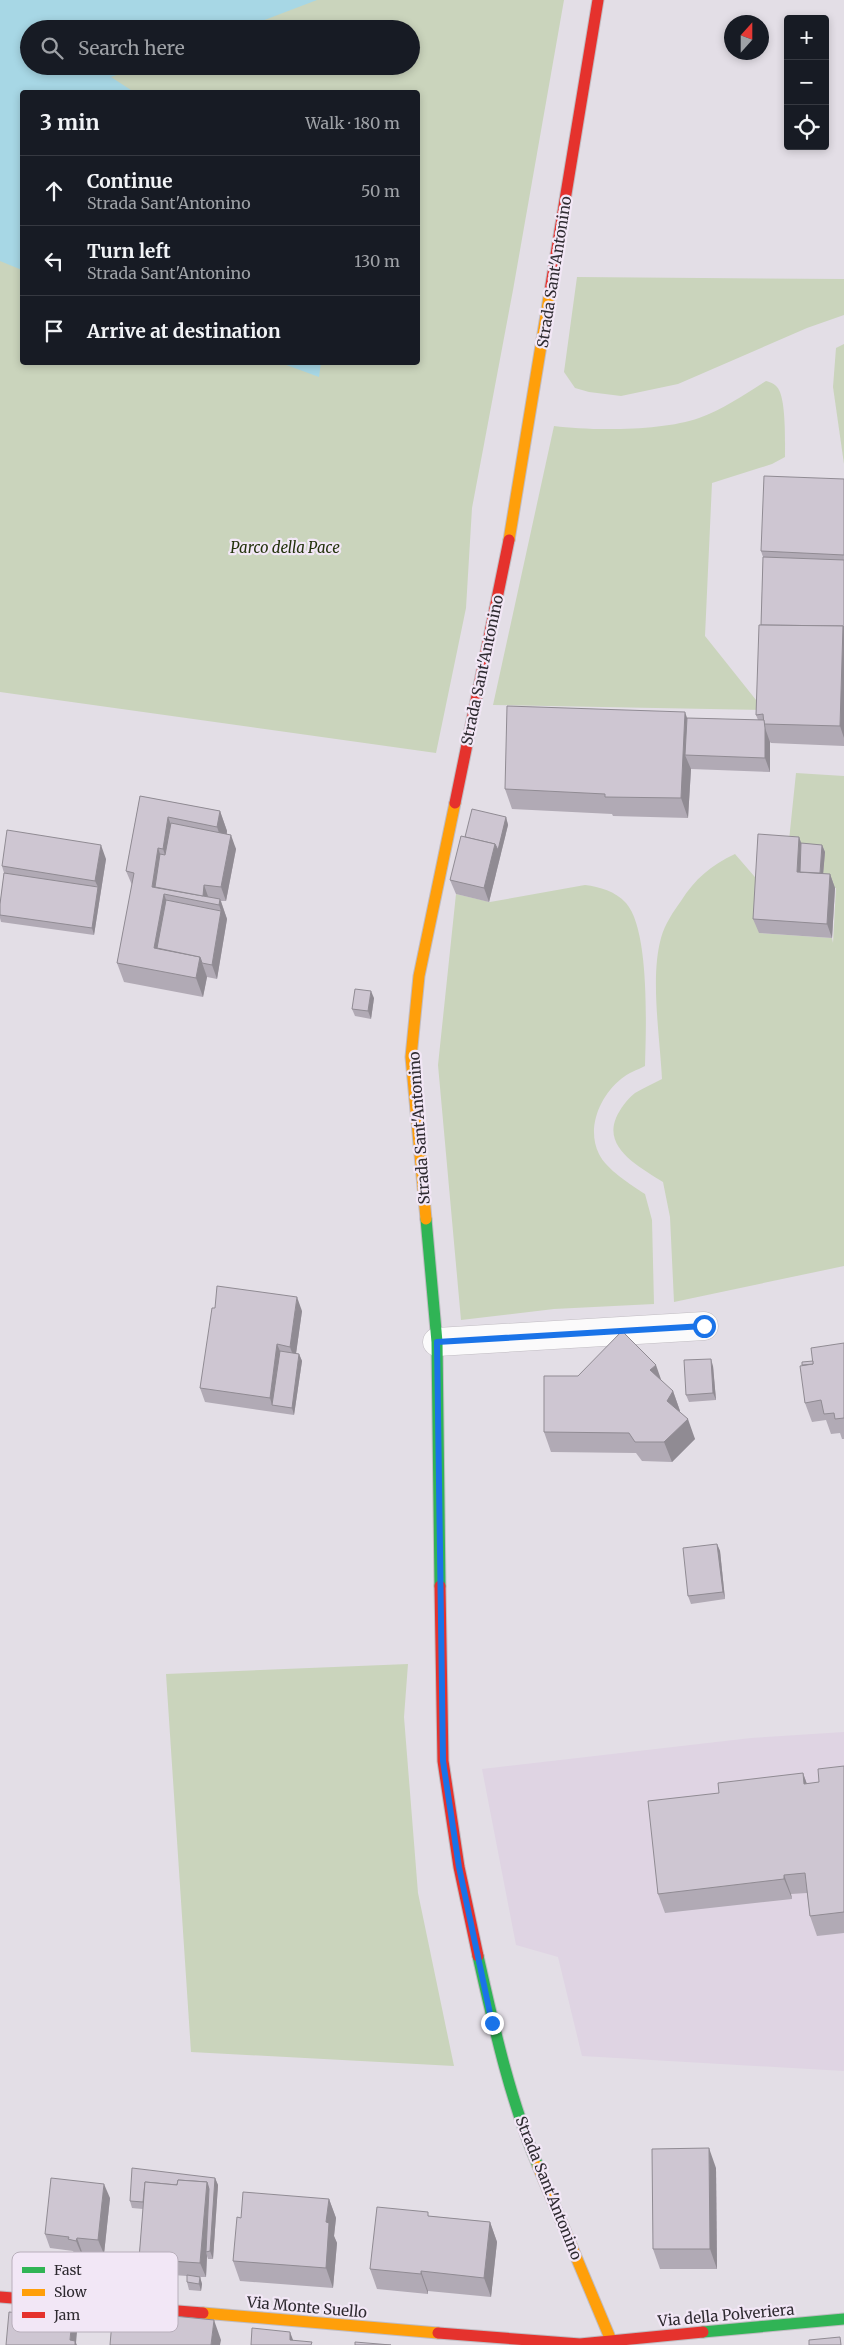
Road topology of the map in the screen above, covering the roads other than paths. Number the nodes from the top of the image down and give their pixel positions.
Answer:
1 (598, 0) edge
2 (704, 1326) dead end
3 (437, 1342) junction
4 (178, 2311) edge
5 (844, 2319) edge
6 (612, 2343) edge

1 - 3 main road, Strada Sant'Antonino
2 - 3 street
3 - 6 main road, Strada Sant'Antonino
4 - 6 main road, Via Monte Suello
5 - 6 main road, Via della Polveriera

